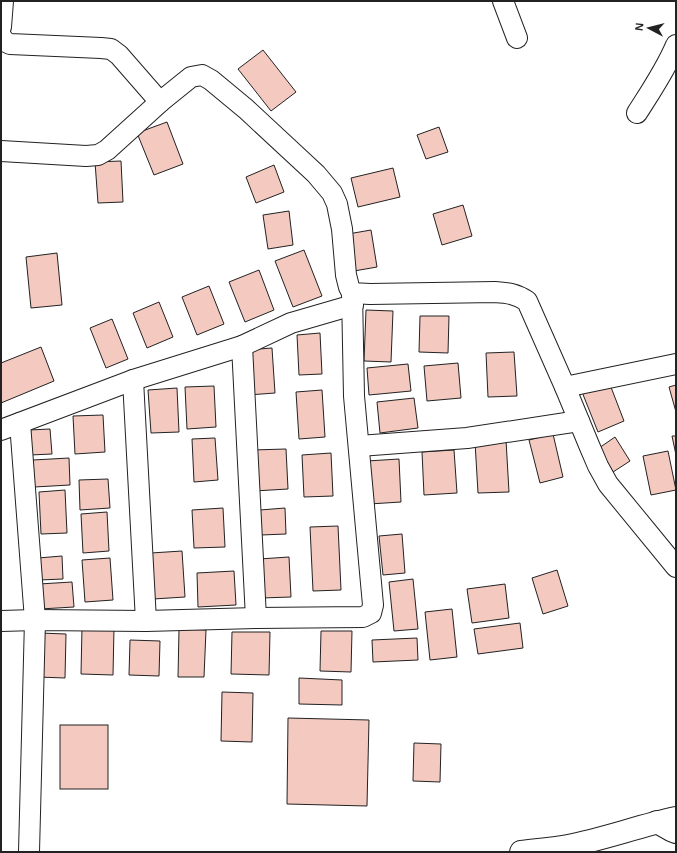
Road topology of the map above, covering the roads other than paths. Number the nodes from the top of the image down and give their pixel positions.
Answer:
1 (3, 1) edge
2 (503, 1) edge
3 (1, 26) edge
4 (1, 36) edge
5 (517, 38) dead end
6 (676, 45) edge
7 (160, 102) junction
8 (637, 113) dead end
9 (1, 151) edge
10 (353, 299) junction
11 (242, 346) junction
12 (676, 364) edge
13 (133, 380) junction
14 (565, 387) junction
15 (579, 421) junction
16 (20, 423) junction
17 (1, 430) edge
18 (359, 446) junction
19 (676, 567) edge
20 (256, 618) junction
21 (35, 620) junction
22 (1, 621) edge
23 (146, 621) junction
24 (666, 820) edge
25 (676, 832) edge
26 (29, 852) edge
27 (521, 852) edge

1 - 3 street
2 - 5 street
4 - 7 street
6 - 8 street
7 - 9 street
7 - 10 street
10 - 11 street
10 - 14 street
10 - 18 street
11 - 13 street
11 - 20 street
12 - 14 street
13 - 16 street
13 - 23 street
14 - 15 street
15 - 18 street
15 - 19 street
16 - 17 street
16 - 21 street
18 - 20 street
20 - 23 street
21 - 22 street
21 - 23 street
21 - 26 street
24 - 25 main road
24 - 27 main road

